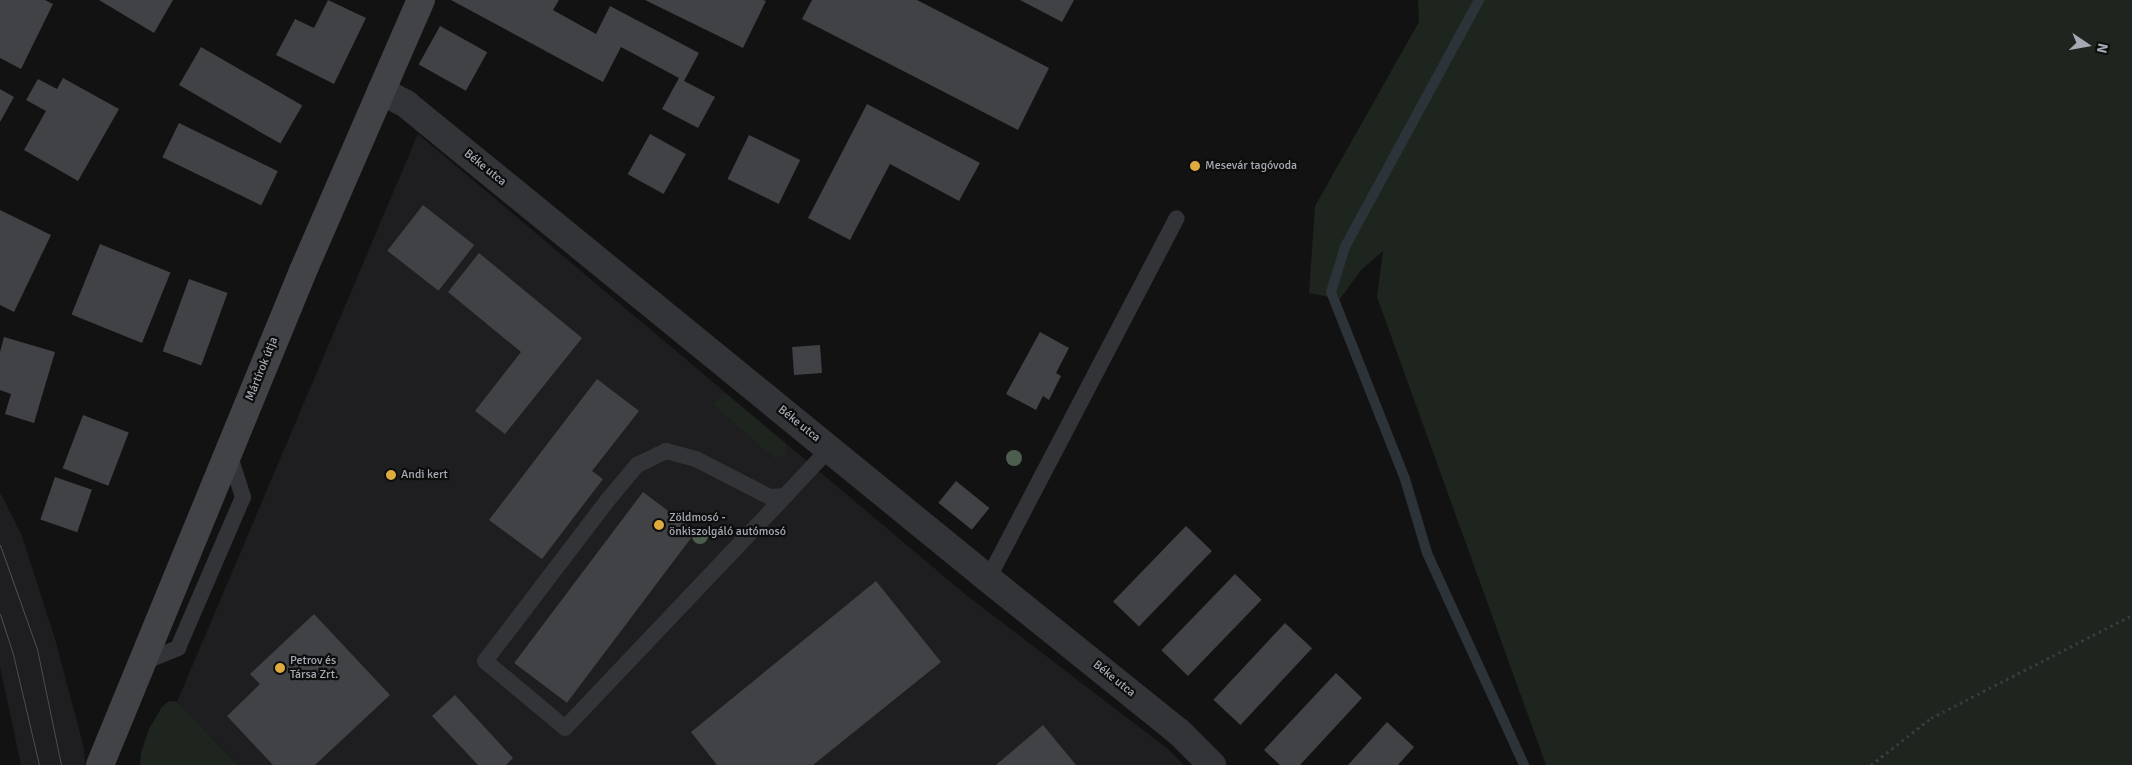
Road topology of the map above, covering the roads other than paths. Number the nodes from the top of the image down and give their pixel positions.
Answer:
1 (421, 0) edge
2 (381, 91) junction
3 (1177, 218) dead end
4 (829, 449) junction
5 (785, 496) junction
6 (988, 579) junction
7 (105, 753) edge
8 (1212, 765) edge

1 - 2 main road, Mártírok útja
2 - 4 street, Béke utca
2 - 7 main road, Mártírok útja
3 - 6 lane
4 - 5 lane
4 - 6 street, Béke utca
5 - 5 lane
6 - 8 street, Béke utca

